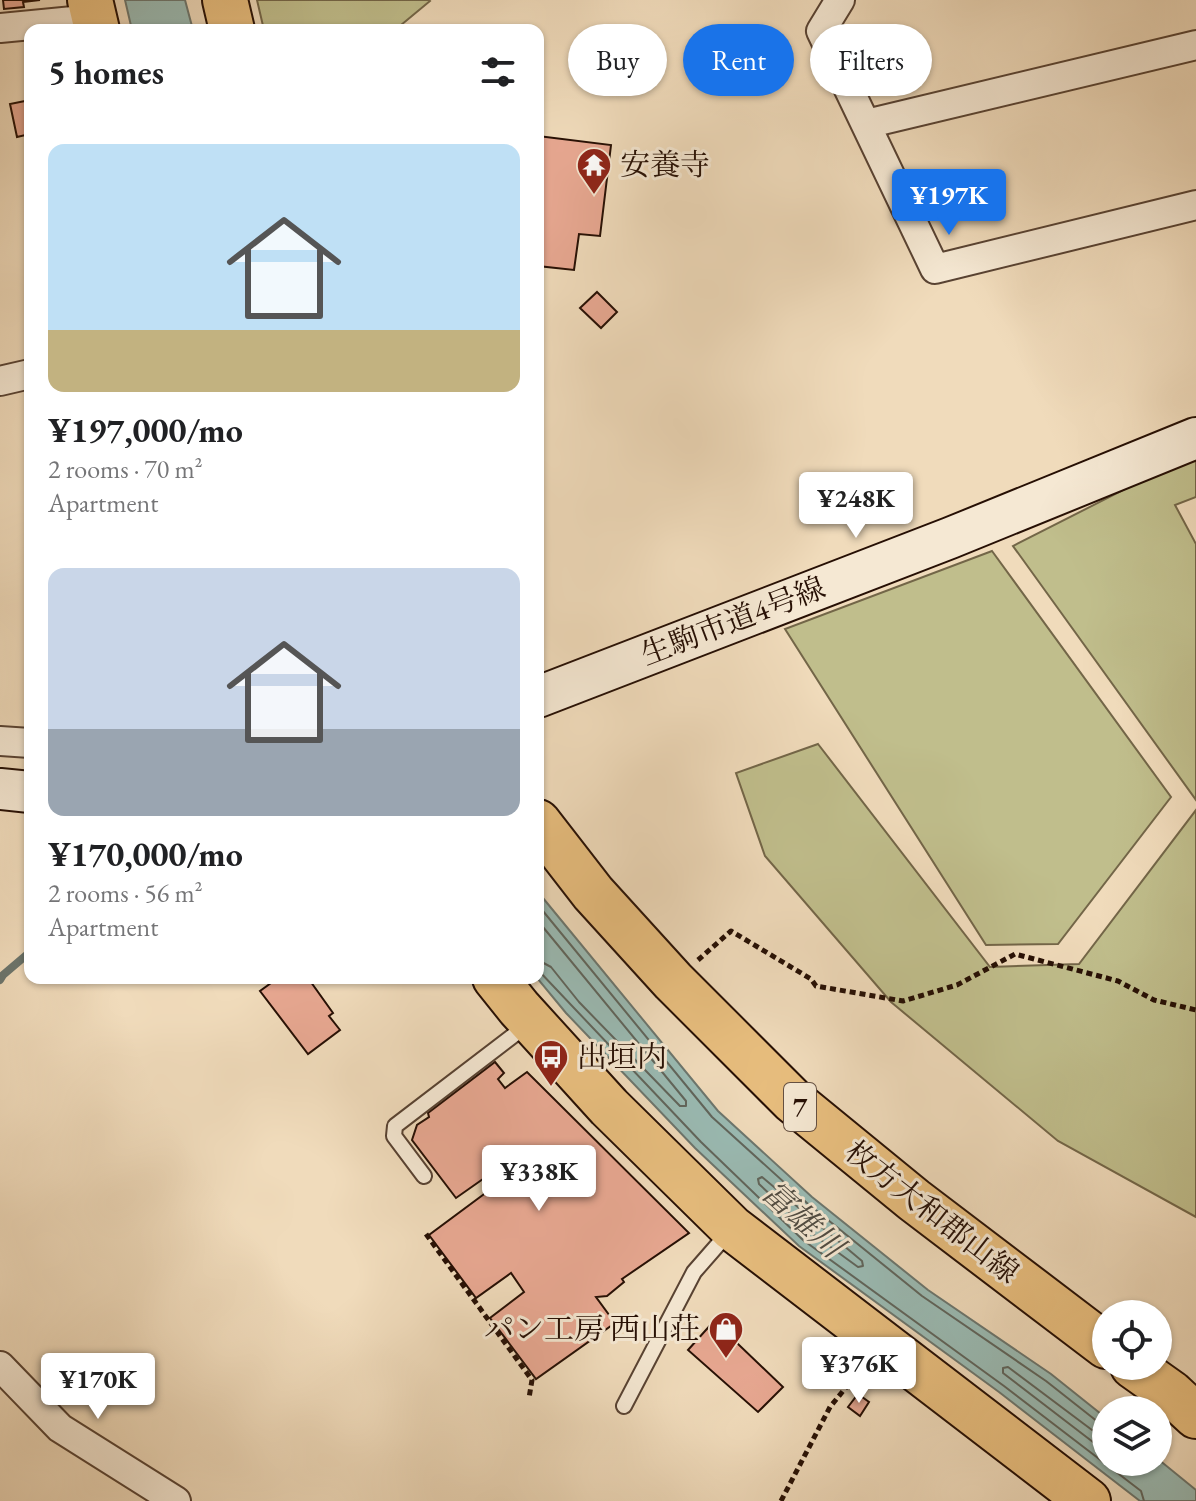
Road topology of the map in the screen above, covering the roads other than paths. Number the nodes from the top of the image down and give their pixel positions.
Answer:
1 (225, 0) edge
2 (840, 0) edge
3 (94, 16) edge
4 (31, 24) edge
5 (231, 24) edge
6 (24, 25) edge
7 (0, 28) edge
8 (1196, 45) edge
9 (866, 124) junction
10 (1196, 205) edge
11 (24, 375) edge
12 (0, 381) edge
13 (1196, 438) edge
14 (544, 695) edge
15 (0, 741) edge
16 (24, 743) edge
17 (0, 789) edge
18 (24, 791) edge
19 (544, 830) edge
20 (500, 984) edge
21 (531, 1022) junction
22 (424, 1176) dead end
23 (732, 1228) junction
24 (1092, 1335) edge
25 (0, 1366) edge
26 (1153, 1380) edge
27 (624, 1406) dead end
28 (1196, 1416) edge
29 (176, 1501) edge
30 (1088, 1501) edge

1 - 5 main road
2 - 9 street
3 - 4 street
6 - 7 street
8 - 9 street
9 - 10 street
11 - 12 street
13 - 14 street, 生駒市道4号線
15 - 16 street
17 - 18 street
19 - 24 main road, 枚方大和郡山線 / 7
20 - 21 main road
21 - 22 lane
21 - 23 main road
23 - 27 lane
23 - 30 main road
25 - 29 street
26 - 28 main road

